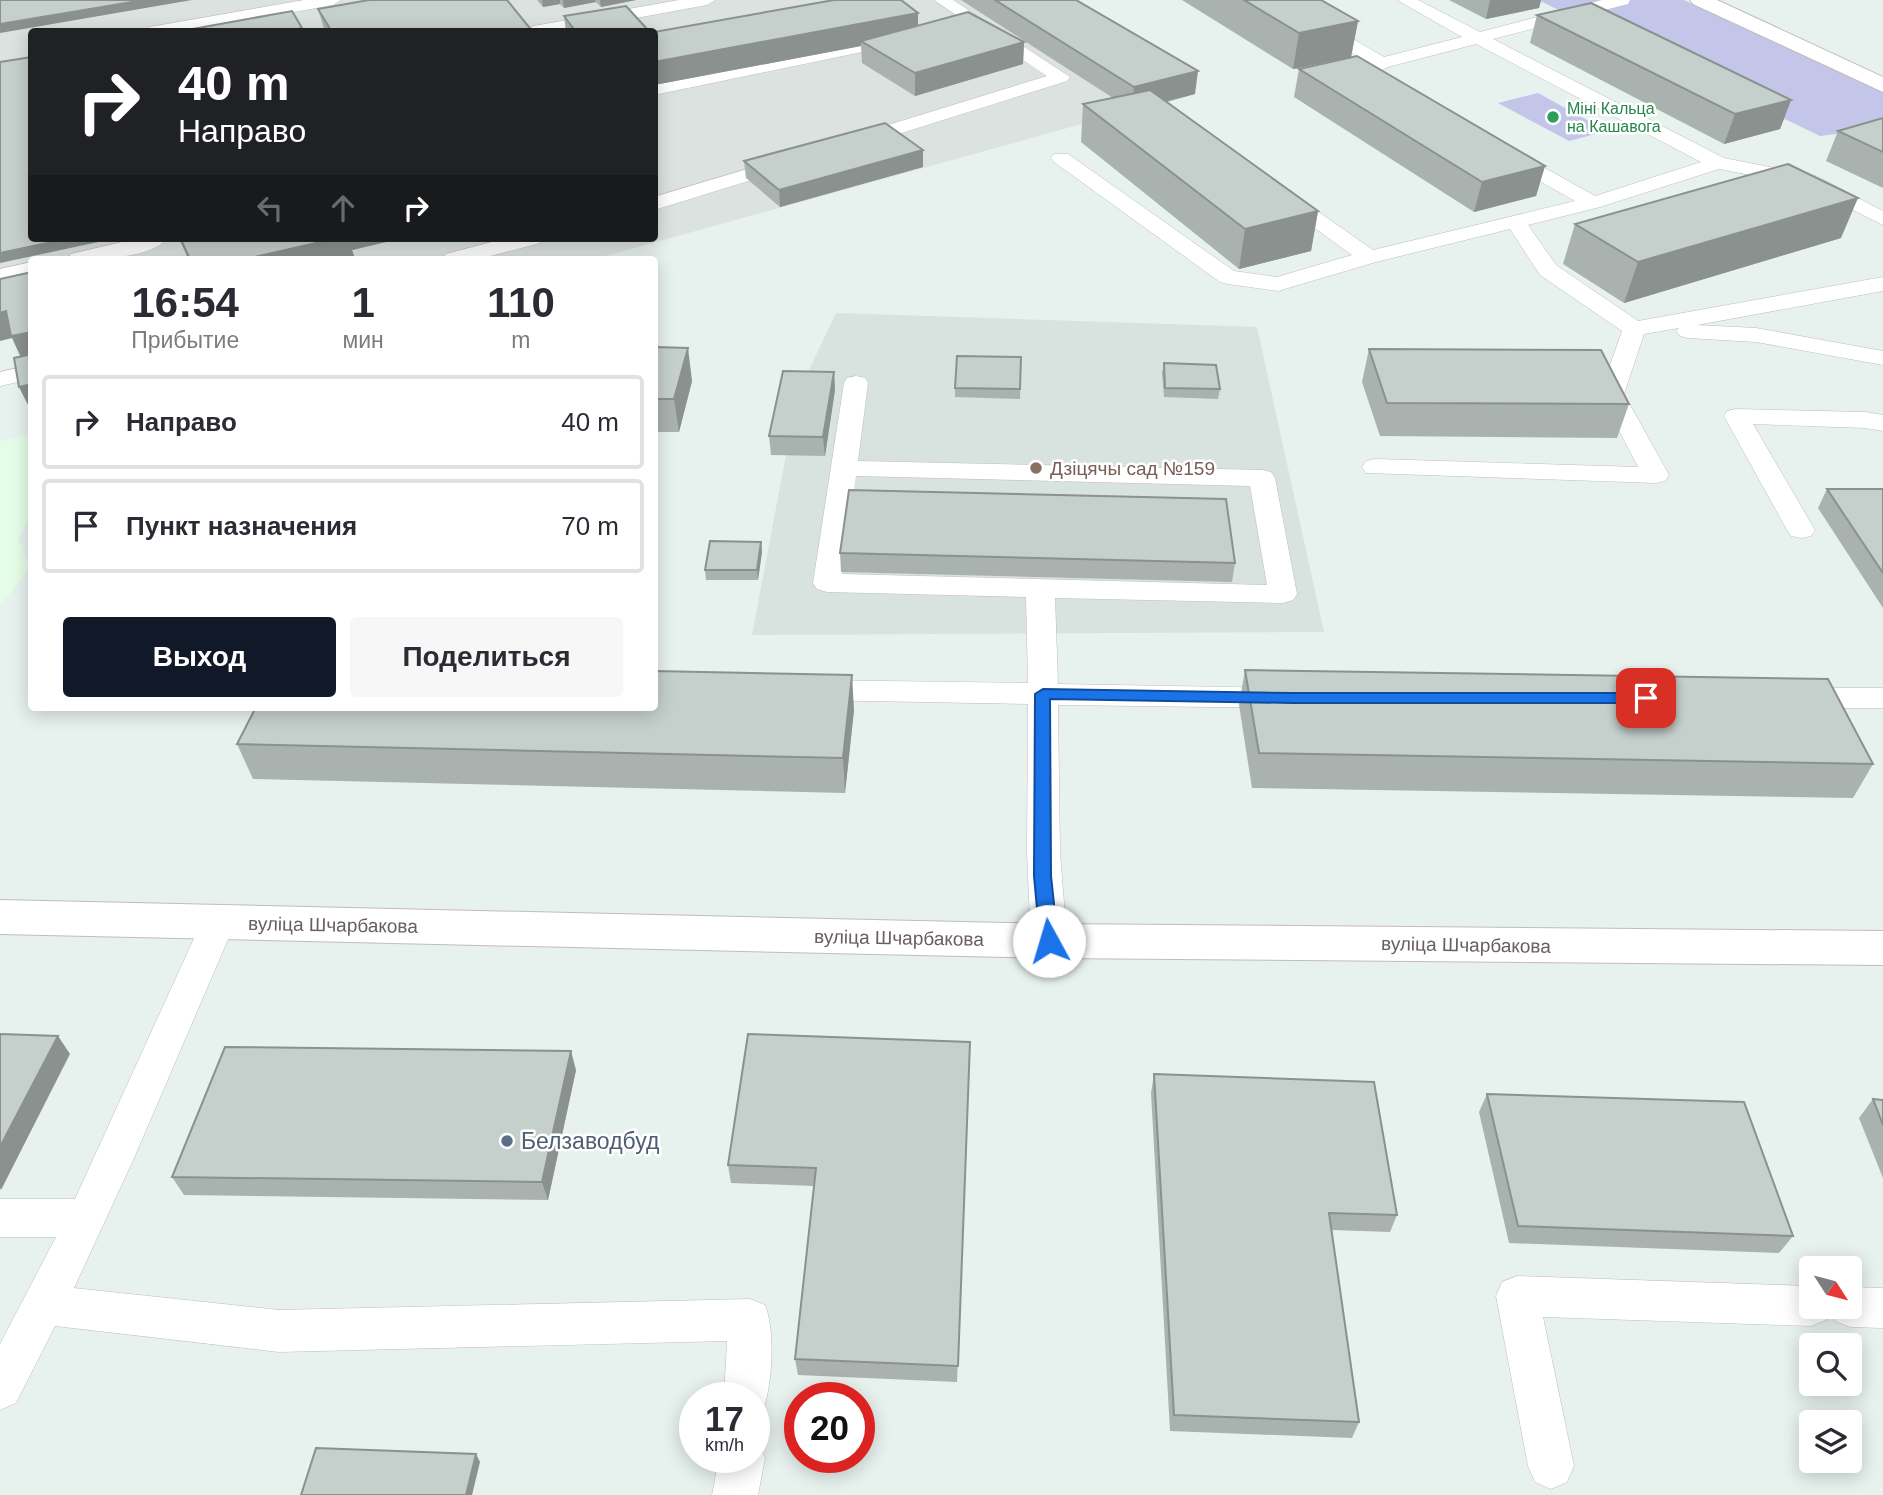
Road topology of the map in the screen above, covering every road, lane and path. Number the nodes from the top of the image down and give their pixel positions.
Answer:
1 (333, 0) edge
2 (707, 0) edge
3 (942, 0) edge
4 (1274, 0) edge
5 (1405, 0) edge
6 (1622, 0) edge
7 (1700, 0) edge
8 (520, 16) edge
9 (977, 23) junction
10 (173, 28) edge
11 (532, 28) edge
12 (552, 28) edge
13 (950, 29) edge
14 (923, 34) edge
15 (1476, 38) junction
16 (1382, 63) junction
17 (1883, 85) edge
18 (658, 89) edge
19 (1400, 93) edge
20 (1485, 141) edge
21 (838, 147) edge
22 (1061, 158) dead end
23 (799, 159) edge
24 (1718, 163) junction
25 (1272, 188) edge
26 (658, 203) edge
27 (1593, 203) junction
28 (1883, 219) edge
29 (1515, 222) junction
30 (517, 242) edge
31 (149, 247) edge
32 (96, 256) edge
33 (465, 256) edge
34 (1369, 257) junction
35 (28, 270) edge
36 (0, 276) edge
37 (1883, 284) edge
38 (1634, 329) junction
39 (1883, 358) edge
40 (28, 373) edge
41 (0, 379) edge
42 (856, 383) dead end
43 (1883, 423) edge
44 (1375, 467) dead end
45 (843, 468) junction
46 (1801, 530) dead end
47 (1040, 589) junction
48 (779, 689) edge
49 (1043, 694) junction
50 (1306, 698) edge
51 (1773, 698) edge
52 (1883, 698) edge
53 (0, 917) edge
54 (218, 923) junction
55 (1049, 941) junction
56 (1883, 948) edge
57 (0, 1218) edge
58 (87, 1218) junction
59 (46, 1305) junction
60 (1799, 1306) edge
61 (1862, 1307) edge
62 (1883, 1308) edge
63 (747, 1382) edge
64 (0, 1388) edge
65 (1551, 1466) dead end
66 (739, 1473) edge
67 (735, 1495) edge

1 - 10 lane
2 - 12 lane
3 - 9 lane
4 - 16 lane
5 - 15 lane
6 - 15 lane
7 - 17 street
8 - 11 lane
9 - 13 lane
9 - 21 lane
14 - 18 lane
15 - 16 lane
15 - 24 lane
16 - 19 lane
20 - 27 lane
22 - 34 lane
23 - 26 lane
24 - 27 lane
24 - 28 lane
25 - 34 lane
27 - 29 lane
29 - 34 lane
29 - 38 lane
30 - 33 lane
31 - 32 lane
35 - 36 lane
37 - 38 lane
38 - 39 lane
38 - 44 lane
40 - 41 lane
42 - 45 lane
43 - 46 lane
45 - 47 lane
45 - 47 lane
47 - 49 lane
48 - 49 lane
49 - 50 lane
49 - 55 lane
51 - 52 lane
53 - 54 street, вуліца Шчарбакова
54 - 55 street, вуліца Шчарбакова
54 - 58 lane
55 - 56 street, вуліца Шчарбакова
57 - 58 lane
58 - 59 lane
59 - 63 lane
59 - 64 lane
60 - 65 lane
61 - 62 lane
66 - 67 lane

